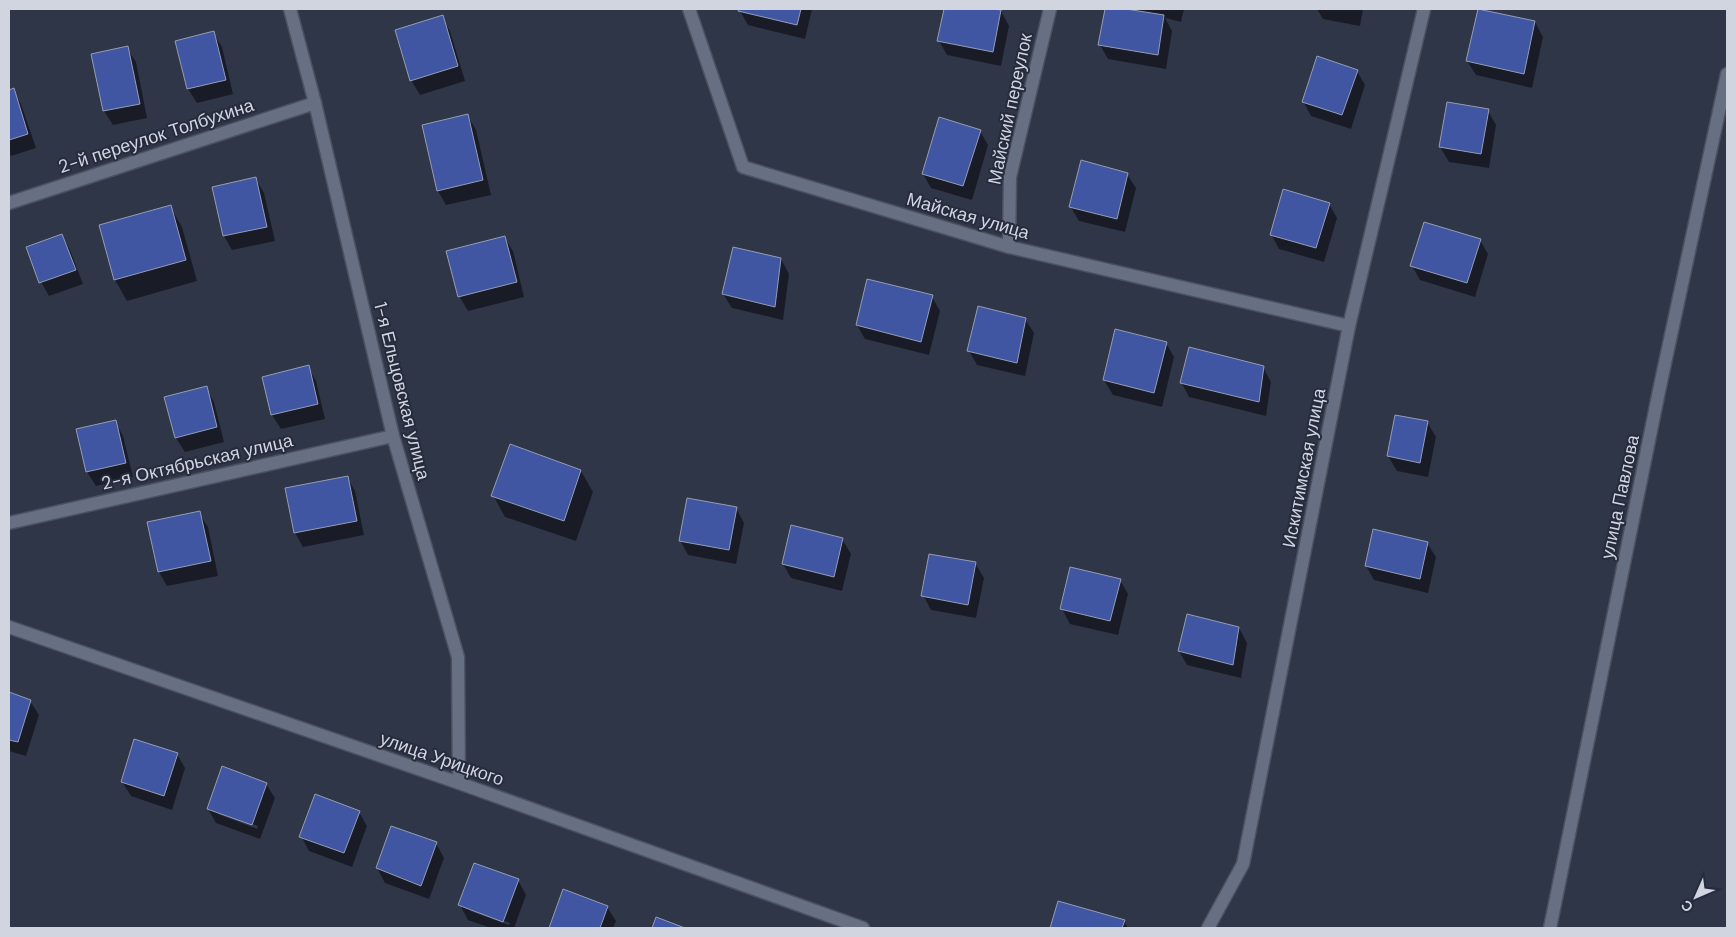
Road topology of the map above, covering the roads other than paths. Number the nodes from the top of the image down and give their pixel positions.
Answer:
1 (290, 9) edge
2 (689, 9) edge
3 (1050, 9) edge
4 (1424, 9) edge
5 (1727, 74) edge
6 (314, 103) junction
7 (9, 203) edge
8 (1009, 247) junction
9 (1350, 326) junction
10 (394, 436) junction
11 (9, 523) edge
12 (9, 627) edge
13 (459, 783) junction
14 (863, 928) edge
15 (1208, 928) edge
16 (1550, 928) edge

1 - 6 street, 1-я Ельцовская улица
2 - 8 street, Майская улица
3 - 8 street, Майский переулок
4 - 9 street, Искитимская улица
5 - 16 street, улица Павлова
6 - 7 street, 2-й переулок Толбухина
6 - 10 street, 1-я Ельцовская улица
8 - 9 street, Майская улица
9 - 15 street, Искитимская улица
10 - 11 street, 2-я Октябрьская улица
10 - 13 street, 1-я Ельцовская улица
12 - 13 street, улица Урицкого
13 - 14 street, улица Урицкого

